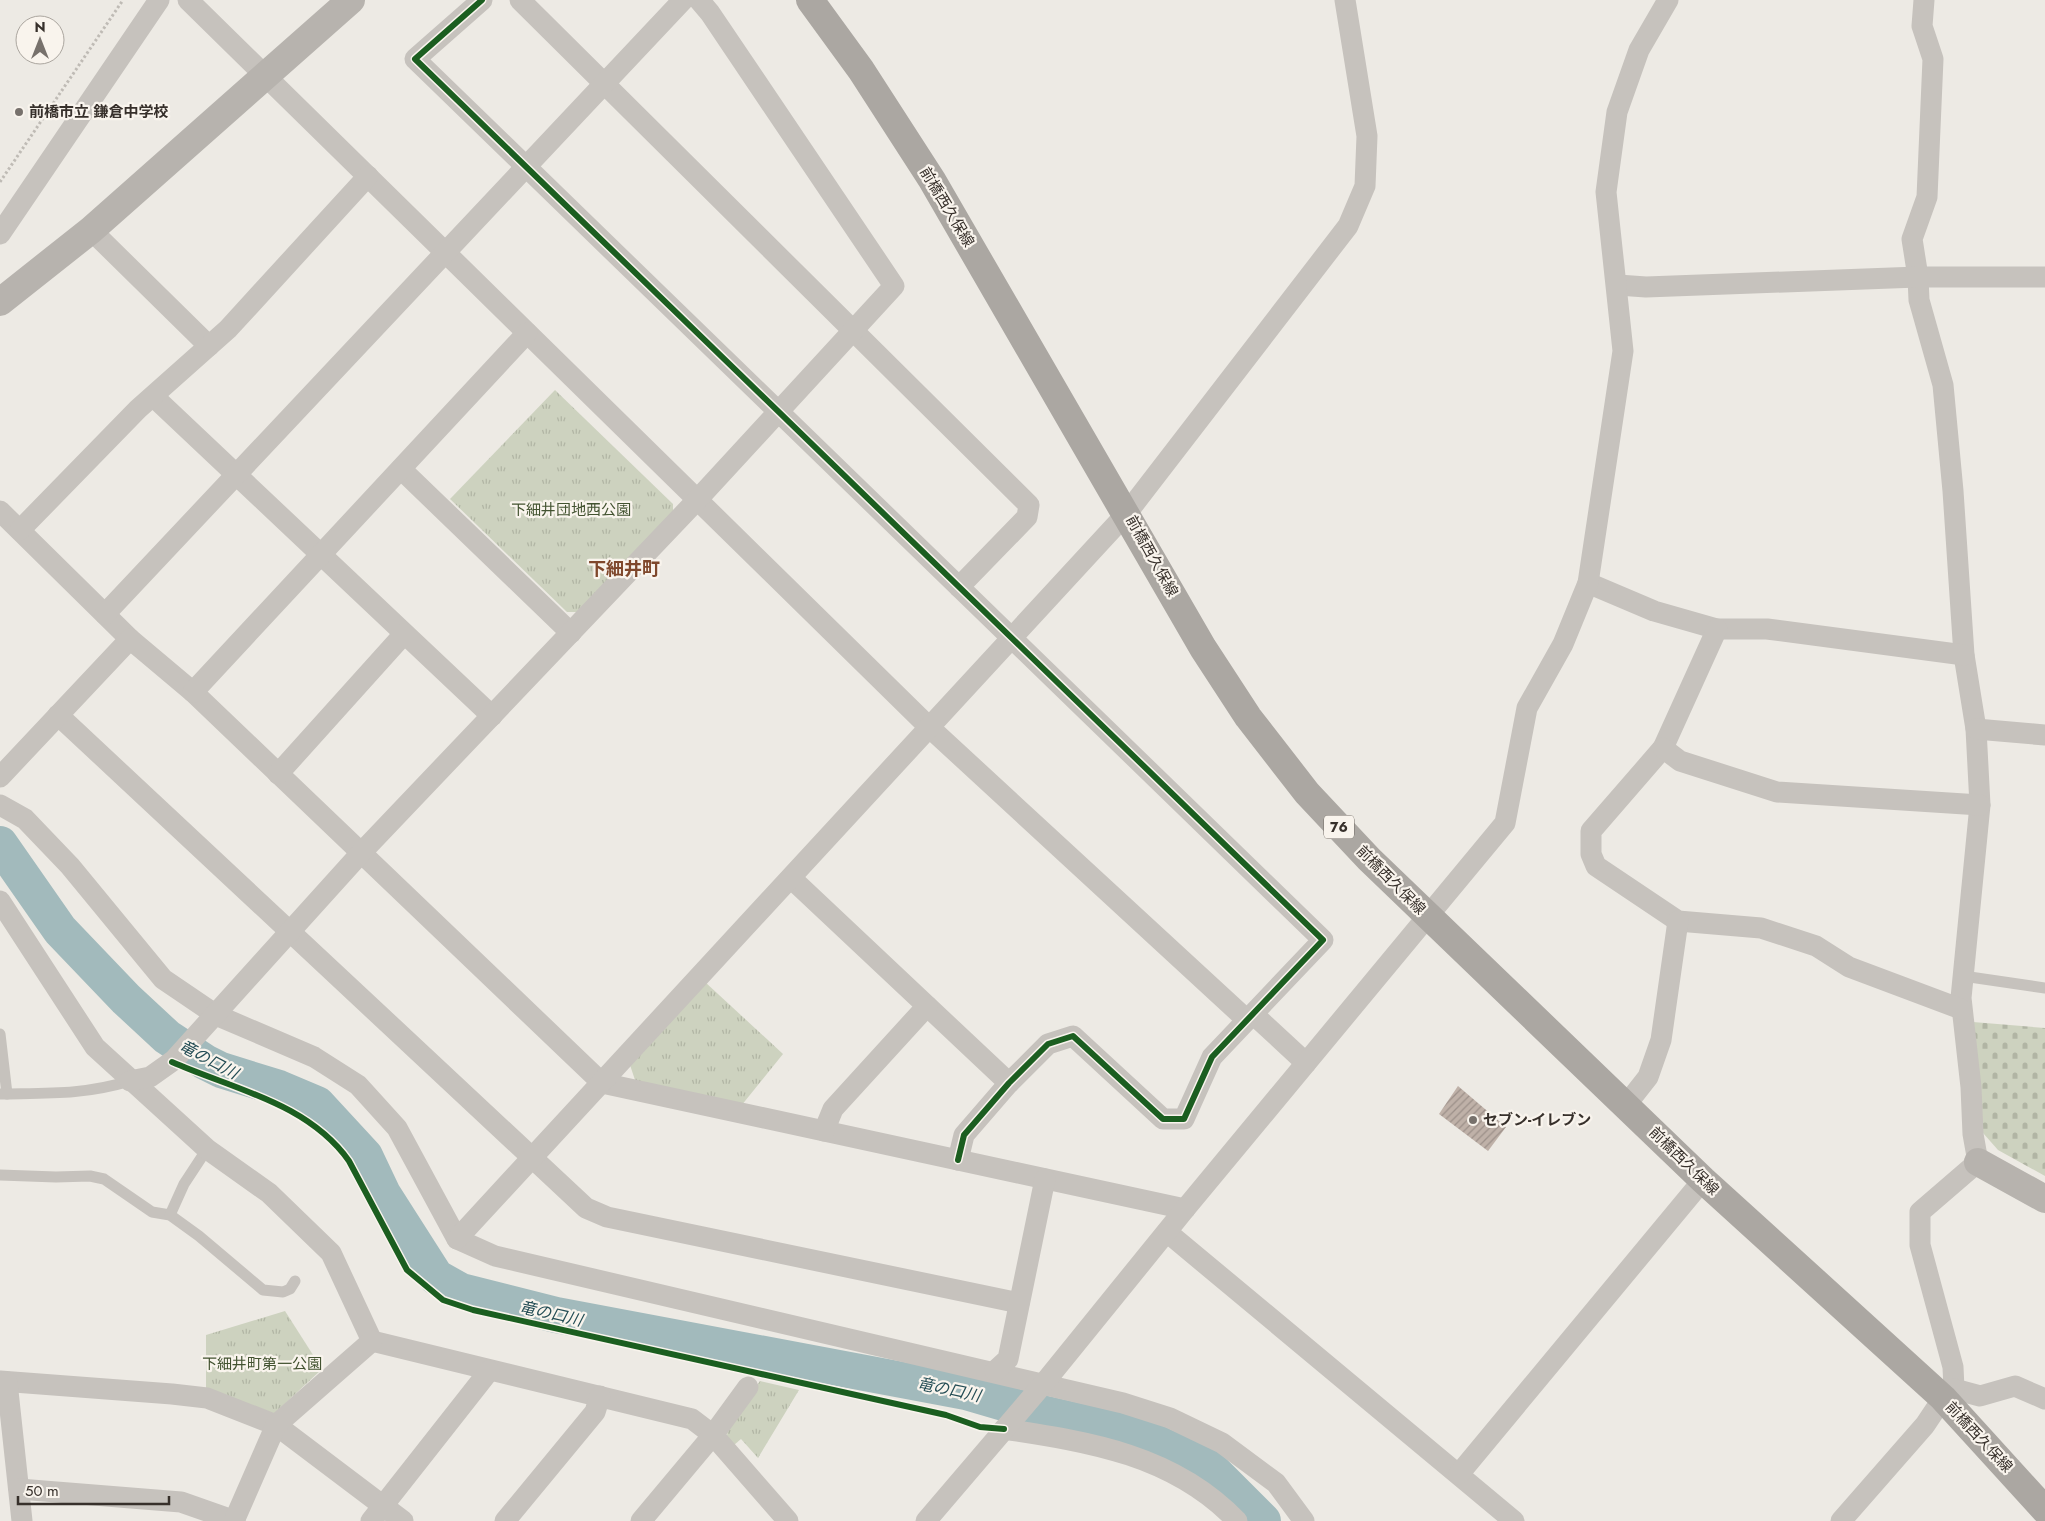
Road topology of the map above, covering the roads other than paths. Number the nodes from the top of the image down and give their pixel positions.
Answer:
1 (159, 0) edge
2 (188, 0) edge
3 (351, 0) edge
4 (482, 0) edge
5 (520, 0) edge
6 (683, 0) edge
7 (698, 0) edge
8 (810, 0) edge
9 (1345, 0) edge
10 (1668, 0) edge
11 (1924, 0) edge
12 (265, 75) junction
13 (604, 84) junction
14 (526, 166) junction
15 (368, 176) junction
16 (91, 230) junction
17 (0, 234) edge
18 (446, 252) junction
19 (1918, 277) junction
20 (2045, 277) edge
21 (1618, 285) junction
22 (0, 302) edge
23 (853, 330) junction
24 (527, 333) junction
25 (209, 346) junction
26 (154, 397) junction
27 (778, 411) junction
28 (401, 469) junction
29 (236, 474) junction
30 (697, 500) junction
31 (0, 511) edge
32 (1127, 513) junction
33 (20, 530) junction
34 (321, 554) junction
35 (1588, 583) junction
36 (959, 587) junction
37 (105, 614) junction
38 (1717, 629) junction
39 (571, 633) junction
40 (404, 634) junction
41 (1012, 638) junction
42 (130, 639) junction
43 (1964, 655) junction
44 (193, 692) junction
45 (58, 715) junction
46 (492, 716) junction
47 (929, 728) junction
48 (1976, 729) junction
49 (2045, 735) edge
50 (1663, 748) junction
51 (278, 774) junction
52 (0, 777) edge
53 (0, 805) edge
54 (1980, 805) junction
55 (360, 854) junction
56 (791, 878) junction
57 (0, 901) edge
58 (1428, 918) junction
59 (1678, 921) junction
60 (290, 932) junction
61 (1962, 976) junction
62 (2045, 988) edge
63 (927, 1006) junction
64 (1962, 1009) junction
65 (1250, 1017) junction
66 (211, 1018) junction
67 (0, 1034) edge
68 (1306, 1063) junction
69 (130, 1081) junction
70 (602, 1083) junction
71 (1009, 1083) junction
72 (3, 1094) edge
73 (1626, 1105) junction
74 (824, 1131) junction
75 (207, 1149) junction
76 (532, 1158) junction
77 (958, 1160) junction
78 (1978, 1162) junction
79 (0, 1175) edge
80 (1045, 1178) junction
81 (1703, 1180) junction
82 (2045, 1199) edge
83 (1184, 1209) junction
84 (170, 1216) junction
85 (1167, 1232) junction
86 (457, 1239) junction
87 (295, 1281) dead end
88 (1019, 1303) junction
89 (372, 1340) junction
90 (489, 1371) junction
91 (995, 1371) junction
92 (4, 1382) edge
93 (1042, 1386) junction
94 (748, 1387) dead end
95 (1948, 1393) junction
96 (600, 1396) junction
97 (2045, 1399) edge
98 (276, 1425) junction
99 (1008, 1425) junction
100 (713, 1435) junction
101 (1459, 1474) junction
102 (18, 1490) junction
103 (2045, 1510) edge
104 (377, 1514) edge
105 (783, 1519) edge
106 (22, 1521) edge
107 (235, 1521) edge
108 (403, 1521) edge
109 (505, 1521) edge
110 (641, 1521) edge
111 (926, 1521) edge
112 (1237, 1521) edge
113 (1304, 1521) edge
114 (1514, 1521) edge
115 (1841, 1521) edge

1 - 17 street
2 - 12 street
3 - 12 street
4 - 14 street
5 - 13 street
6 - 13 street
7 - 23 street
8 - 32 main road, 前橋西久保線 / 76
9 - 32 street
10 - 21 street
11 - 19 street
12 - 15 street
12 - 16 street
13 - 14 street
13 - 23 street
14 - 18 street
14 - 27 street
15 - 18 street
15 - 25 street
16 - 22 street
16 - 25 street
18 - 24 street
18 - 29 street
19 - 20 street
19 - 21 street
19 - 43 street
21 - 35 street
23 - 27 street
23 - 36 street
24 - 28 street
24 - 30 street
25 - 26 street
26 - 29 street
26 - 33 street
27 - 30 street
27 - 36 street
28 - 34 street
28 - 39 street
29 - 34 street
29 - 37 street
30 - 39 street
30 - 47 street
31 - 33 street
32 - 41 street
32 - 58 main road, 前橋西久保線 / 76
33 - 37 street
34 - 40 street
34 - 44 street
35 - 38 street
35 - 58 street
36 - 41 street
37 - 42 street
38 - 43 street
38 - 50 street
39 - 46 street
40 - 46 street
40 - 51 street
41 - 47 street
41 - 65 street
42 - 44 street
42 - 45 street
43 - 48 street
44 - 51 street
45 - 52 street
45 - 60 street
46 - 55 street
47 - 56 street
47 - 65 street
48 - 49 street
48 - 54 street
50 - 54 street
50 - 59 street
51 - 55 street
53 - 66 street
54 - 61 street
55 - 60 street
55 - 70 street
56 - 63 street
56 - 70 street
57 - 69 street
58 - 68 street
58 - 73 main road, 前橋西久保線 / 76
59 - 64 street
59 - 73 street
60 - 66 street
60 - 76 street
61 - 62 lane
61 - 64 street
63 - 71 street
63 - 74 street
64 - 78 street
65 - 68 street
65 - 71 street
66 - 69 street
66 - 86 street
67 - 72 lane
68 - 83 street
69 - 72 lane
69 - 75 street
70 - 74 street
70 - 76 street
71 - 77 street
73 - 81 main road, 前橋西久保線 / 76
74 - 77 street
75 - 84 lane
75 - 89 street
76 - 86 street
76 - 88 street
77 - 80 street
78 - 82 street
78 - 95 street
79 - 84 lane
80 - 83 street
80 - 88 street
81 - 95 main road, 前橋西久保線 / 76
81 - 101 street
83 - 85 street
84 - 87 lane
85 - 93 street
85 - 101 street
86 - 91 street
88 - 91 street
89 - 90 street
89 - 98 street
90 - 96 street
90 - 104 street
91 - 93 street
92 - 98 street
92 - 102 street
93 - 99 street
93 - 113 street
94 - 100 street
95 - 97 street
95 - 103 main road, 前橋西久保線 / 76
95 - 115 street
96 - 100 street
96 - 109 street
98 - 104 street
98 - 107 street
99 - 111 street
99 - 112 street
100 - 105 street
100 - 110 street
101 - 114 street
102 - 106 street
102 - 107 street
104 - 108 street

